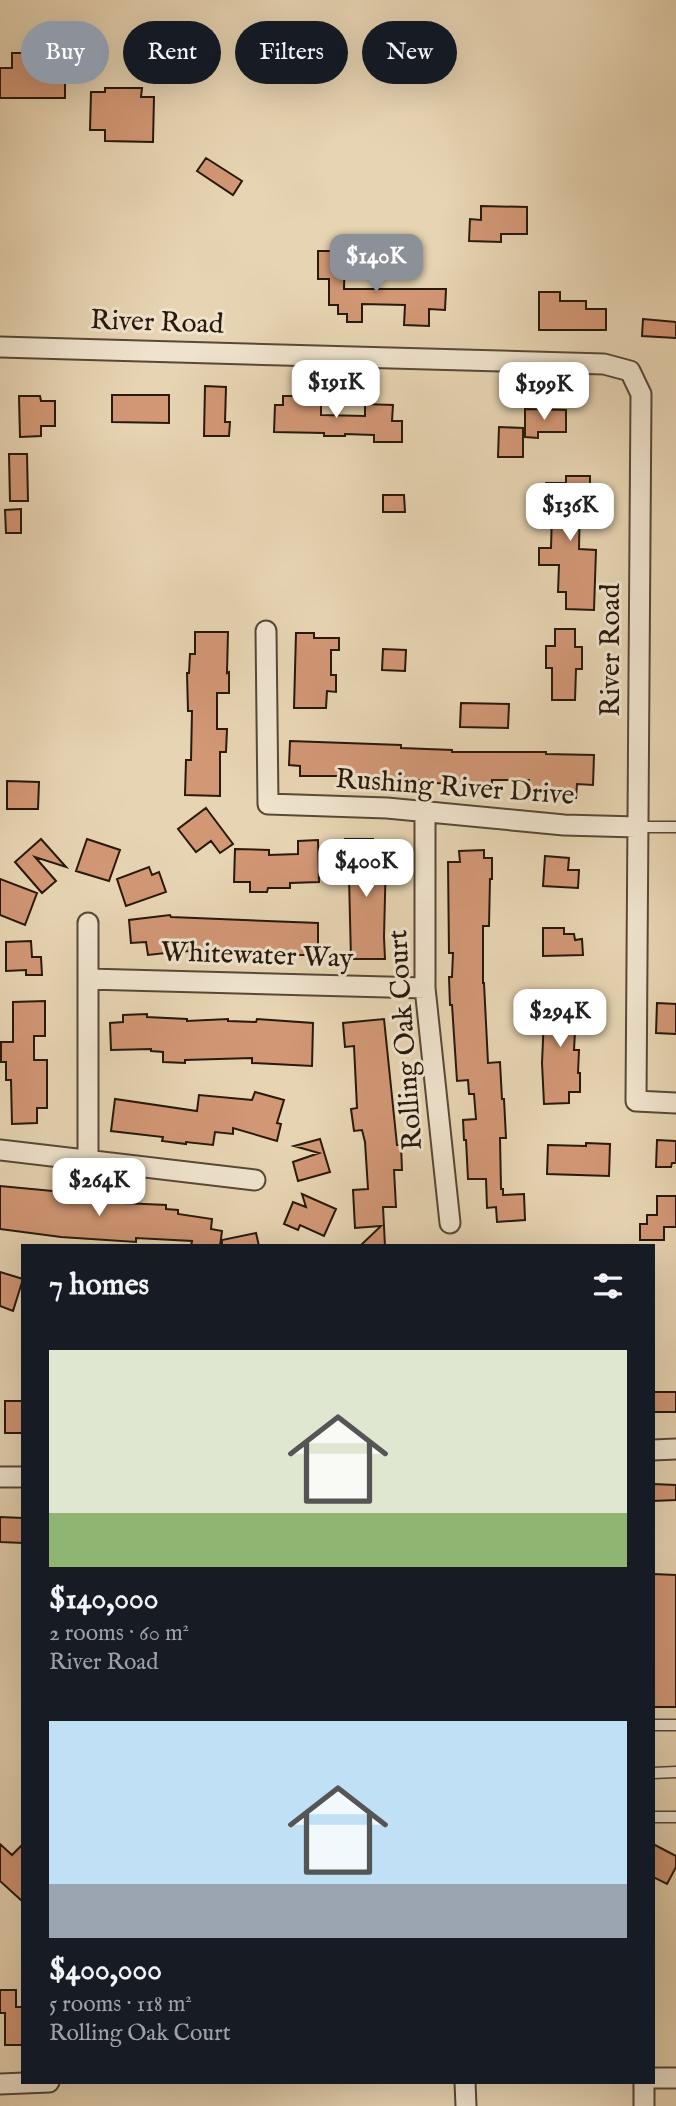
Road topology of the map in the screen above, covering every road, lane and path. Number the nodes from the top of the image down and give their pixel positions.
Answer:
1 (0, 347) edge
2 (266, 631) dead end
3 (425, 811) junction
4 (637, 827) junction
5 (676, 827) edge
6 (88, 923) dead end
7 (88, 979) junction
8 (425, 988) junction
9 (676, 1103) edge
10 (0, 1150) edge
11 (88, 1160) junction
12 (255, 1180) dead end
13 (450, 1223) dead end
14 (676, 1449) edge
15 (655, 1450) edge
16 (0, 1477) edge
17 (21, 1477) edge
18 (655, 1725) edge
19 (676, 1725) edge
20 (676, 1772) edge
21 (655, 1773) edge
22 (655, 1817) edge
23 (676, 1817) edge
24 (655, 2078) edge
25 (676, 2078) edge
26 (21, 2083) edge
27 (0, 2084) edge
28 (465, 2084) edge
29 (643, 2084) edge
30 (466, 2106) edge
31 (644, 2106) edge

1 - 4 street, River Road
2 - 3 street, Rushing River Drive
3 - 4 street, Rushing River Drive
3 - 8 street, Rolling Oak Court
4 - 5 lane
4 - 9 street, River Road
6 - 7 street
7 - 8 street, Whitewater Way
7 - 11 street
8 - 13 street, Rolling Oak Court
10 - 11 street
11 - 12 street
14 - 15 street
16 - 17 street
18 - 19 lane
20 - 21 lane
22 - 23 lane
24 - 25 street
26 - 27 street
28 - 30 street
29 - 31 street

